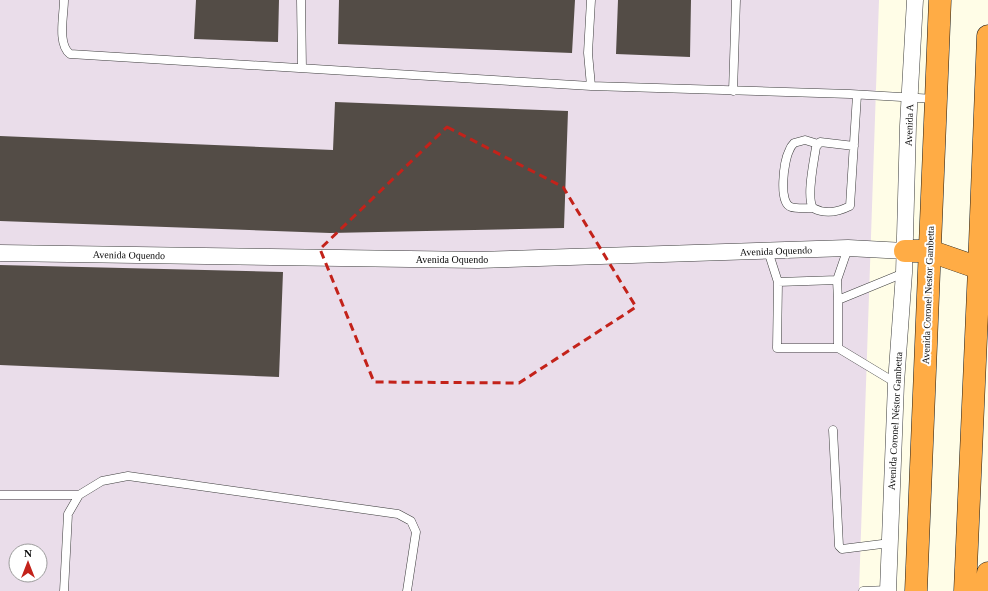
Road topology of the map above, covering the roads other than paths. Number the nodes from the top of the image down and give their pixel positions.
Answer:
1 (64, 0) edge
2 (301, 0) edge
3 (590, 0) edge
4 (736, 0) edge
5 (915, 0) edge
6 (940, 0) edge
7 (988, 36) edge
8 (302, 68) junction
9 (591, 86) junction
10 (733, 91) junction
11 (857, 95) junction
12 (910, 97) junction
13 (936, 99) junction
14 (818, 144) junction
15 (854, 146) junction
16 (813, 208) junction
17 (848, 248) junction
18 (768, 251) junction
19 (905, 251) junction
20 (930, 251) junction
21 (0, 253) edge
22 (984, 272) edge
23 (904, 273) junction
24 (837, 280) junction
25 (778, 282) junction
26 (838, 300) junction
27 (838, 348) junction
28 (896, 383) junction
29 (833, 430) dead end
30 (0, 495) edge
31 (79, 495) junction
32 (890, 543) junction
33 (988, 573) edge
34 (64, 591) edge
35 (407, 591) edge
36 (864, 591) edge
37 (888, 591) edge
38 (916, 591) edge
39 (965, 591) edge
40 (985, 591) edge

1 - 8 lane
2 - 8 lane
3 - 9 lane
4 - 10 lane
5 - 12 street, Avenida A
6 - 13 highway, Avenida Coronel Nestor Gambetta
7 - 22 highway
8 - 9 lane
9 - 10 lane
10 - 11 lane
11 - 12 lane
11 - 15 lane
12 - 13 lane
12 - 19 street, Avenida A
13 - 20 highway, Avenida Coronel Nestor Gambetta
14 - 15 lane
14 - 16 lane
14 - 16 lane
15 - 16 lane
17 - 18 street, Avenida Oquendo
17 - 19 street, Avenida Oquendo
17 - 24 lane
18 - 21 street, Avenida Oquendo
18 - 25 lane
19 - 20 highway
19 - 23 street, Avenida Coronel Néstor Gambetta
20 - 22 highway
20 - 38 highway, Avenida Coronel Nestor Gambetta
22 - 39 highway
23 - 26 lane
23 - 28 street, Avenida Coronel Néstor Gambetta
24 - 25 lane
24 - 26 lane
25 - 27 lane
26 - 27 lane
27 - 28 lane
28 - 32 street, Avenida Coronel Néstor Gambetta
29 - 32 lane
30 - 31 lane
31 - 34 lane
31 - 35 lane
32 - 37 street, Avenida Coronel Néstor Gambetta
33 - 40 highway
36 - 37 lane

